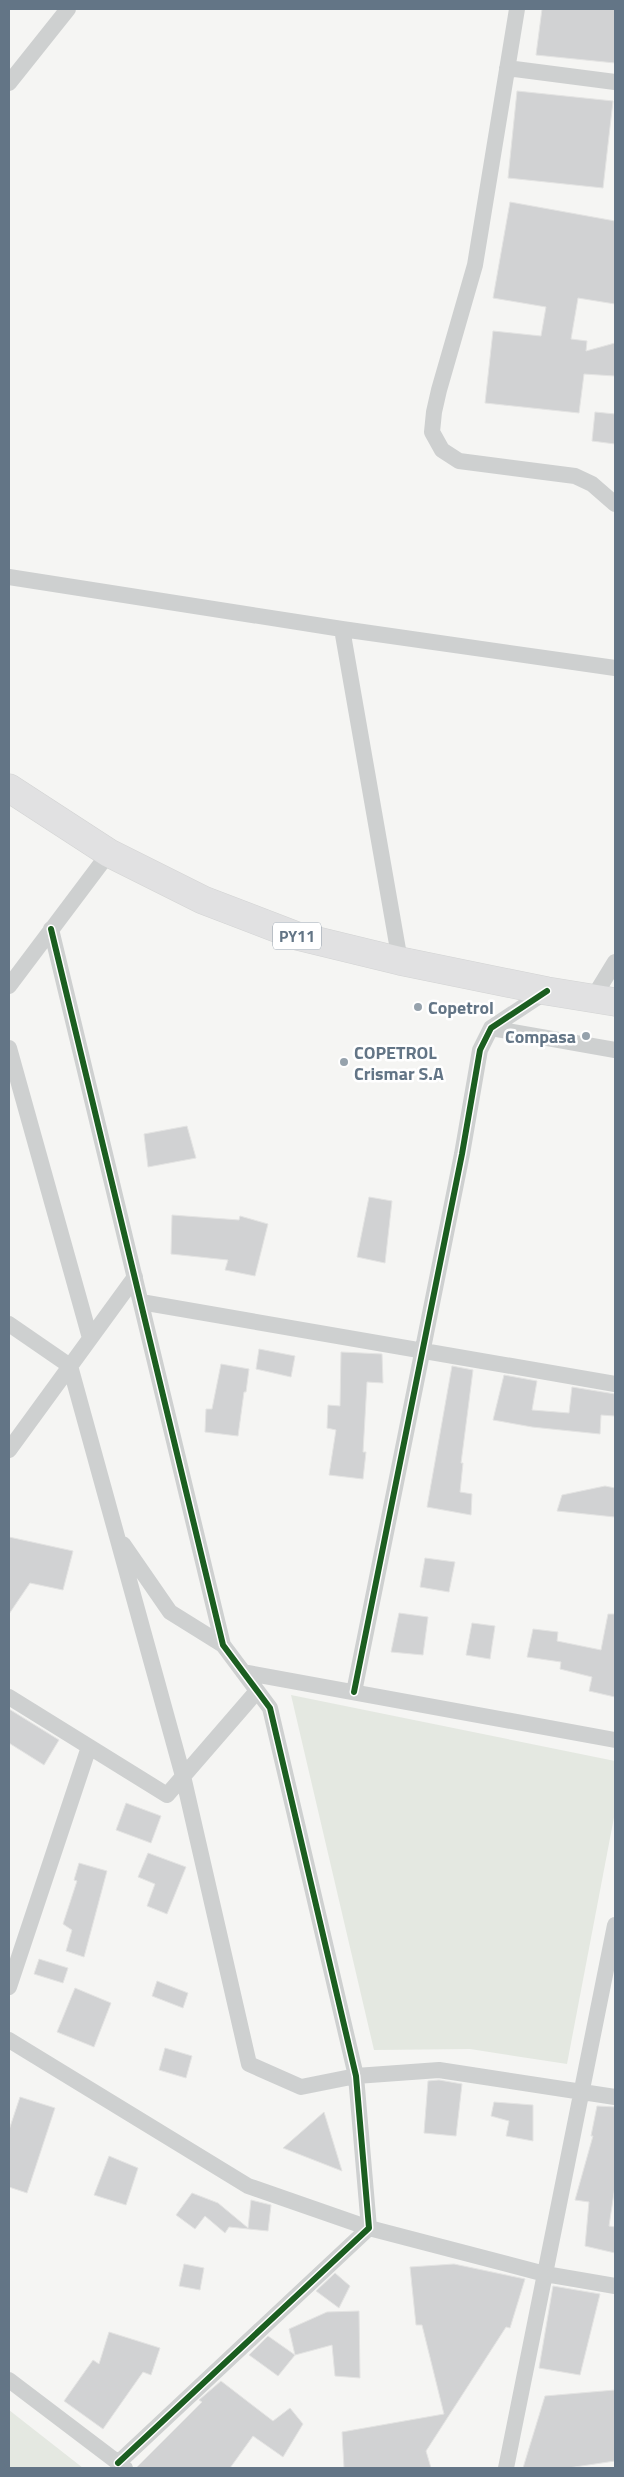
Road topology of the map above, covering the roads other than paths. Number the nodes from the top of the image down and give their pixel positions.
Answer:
1 (68, 9) edge
2 (517, 9) edge
3 (507, 68) junction
4 (615, 82) edge
5 (9, 83) edge
6 (615, 504) edge
7 (9, 577) edge
8 (342, 629) junction
9 (615, 668) edge
10 (9, 788) edge
11 (109, 853) junction
12 (52, 928) junction
13 (400, 961) junction
14 (615, 962) edge
15 (9, 986) edge
16 (547, 991) junction
17 (604, 1000) edge
18 (491, 1028) junction
19 (9, 1048) edge
20 (615, 1050) edge
21 (135, 1277) junction
22 (141, 1302) junction
23 (9, 1324) edge
24 (90, 1338) junction
25 (423, 1351) junction
26 (70, 1366) junction
27 (615, 1384) edge
28 (9, 1450) edge
29 (116, 1534) junction
30 (223, 1645) junction
31 (243, 1672) junction
32 (257, 1690) junction
33 (354, 1692) junction
34 (9, 1697) edge
35 (615, 1740) edge
36 (89, 1747) junction
37 (183, 1776) junction
38 (615, 1925) edge
39 (9, 1987) edge
40 (9, 2040) edge
41 (356, 2076) junction
42 (582, 2091) junction
43 (615, 2097) edge
44 (369, 2228) junction
45 (545, 2274) junction
46 (615, 2286) edge
47 (9, 2380) edge
48 (121, 2466) edge
49 (506, 2468) edge

1 - 5 street
2 - 3 street
3 - 4 street
3 - 6 street
7 - 8 street
8 - 9 street
8 - 13 street
10 - 11 highway, PY11
11 - 12 street
11 - 13 highway, PY11
12 - 15 street
12 - 21 street
13 - 16 highway, PY11
14 - 17 street
16 - 17 highway, PY11
16 - 18 street
18 - 20 street
18 - 25 street
19 - 24 street
21 - 22 street
21 - 24 street
22 - 25 street
22 - 30 street
23 - 26 street
24 - 26 street
25 - 27 street
25 - 33 street
26 - 28 street
26 - 29 street
29 - 30 street
29 - 37 street
30 - 31 street
31 - 32 street
31 - 33 street
32 - 37 street
32 - 41 street
33 - 35 street
34 - 36 street
36 - 37 street
36 - 39 street
37 - 41 street
38 - 42 street
40 - 44 street
41 - 42 street
41 - 44 street
42 - 43 street
42 - 45 street
44 - 45 street
44 - 48 street
45 - 46 street
45 - 49 street
47 - 48 street

